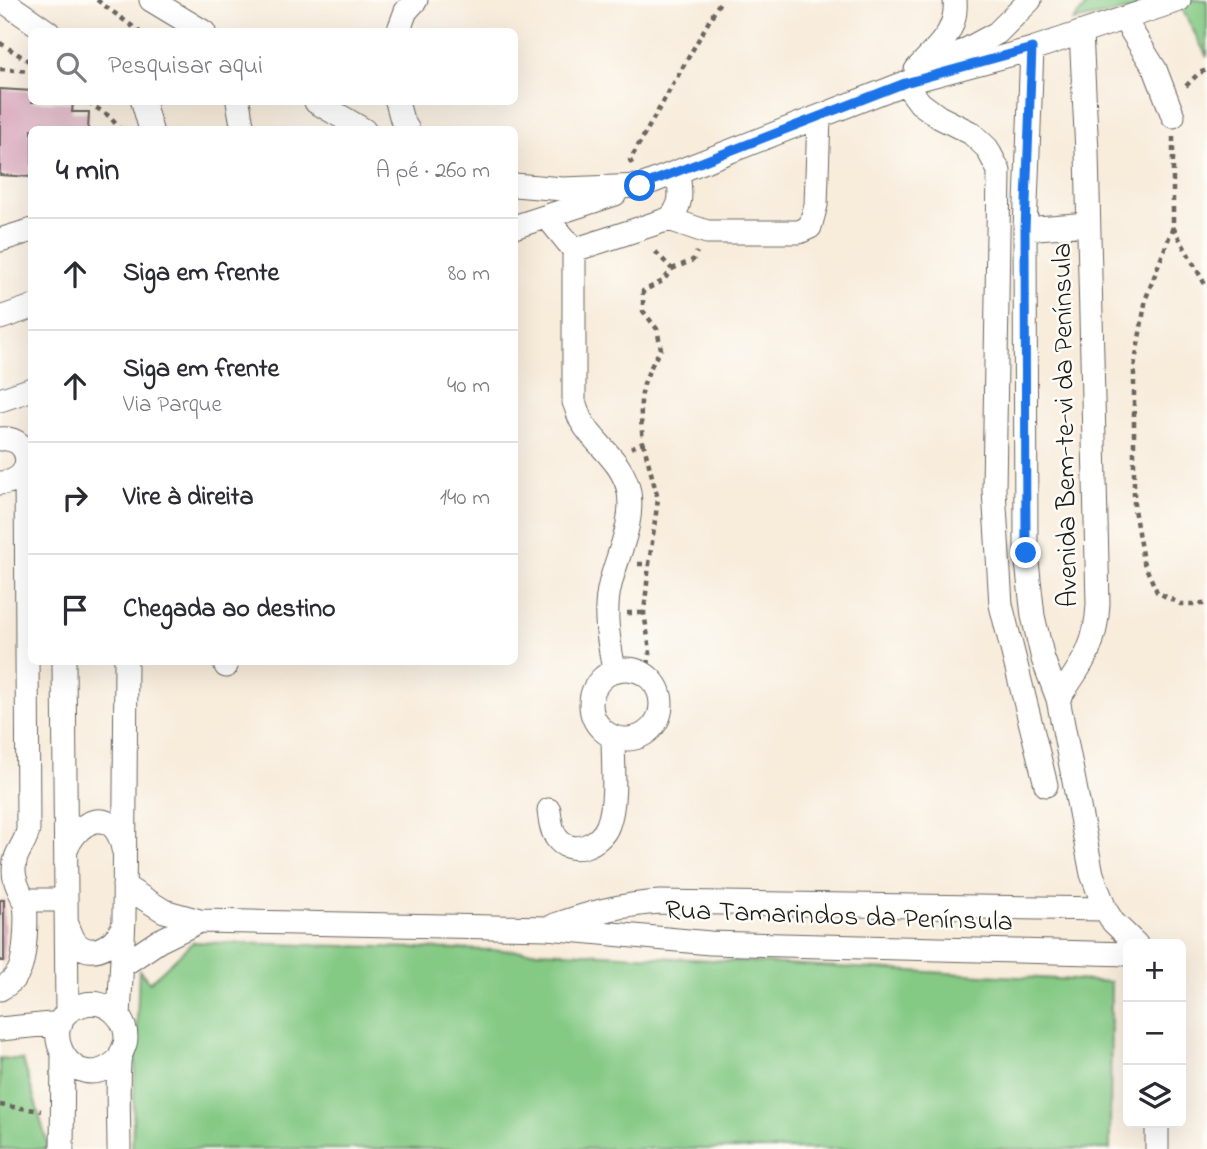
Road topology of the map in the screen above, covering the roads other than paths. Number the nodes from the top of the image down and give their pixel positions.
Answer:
1 (2, 0) edge
2 (151, 0) edge
3 (416, 0) edge
4 (955, 0) edge
5 (1030, 0) edge
6 (1179, 0) edge
7 (1124, 19) junction
8 (186, 24) edge
9 (42, 28) edge
10 (400, 28) edge
11 (1081, 33) junction
12 (1032, 48) junction
13 (905, 83) junction
14 (144, 105) edge
15 (239, 105) edge
16 (321, 105) edge
17 (398, 105) edge
18 (1173, 116) road end
19 (819, 117) junction
20 (150, 126) edge
21 (242, 126) edge
22 (357, 126) edge
23 (406, 126) edge
24 (678, 172) junction
25 (518, 185) edge
26 (640, 186) junction
27 (547, 217) junction
28 (669, 219) junction
29 (1088, 224) junction
30 (518, 227) edge
31 (1025, 229) junction
32 (28, 231) edge
33 (0, 240) edge
34 (574, 250) junction
35 (28, 308) edge
36 (0, 318) edge
37 (28, 390) edge
38 (0, 400) edge
39 (0, 439) edge
40 (26, 468) junction
41 (0, 484) edge
42 (64, 665) edge
43 (126, 665) edge
44 (614, 670) junction
45 (1058, 699) junction
46 (613, 737) junction
47 (1046, 785) dead end
48 (550, 810) dead end
49 (26, 837) junction
50 (66, 843) junction
51 (124, 849) junction
52 (124, 886) junction
53 (23, 900) junction
54 (1105, 909) junction
55 (65, 911) junction
56 (124, 919) junction
57 (201, 921) junction
58 (547, 928) junction
59 (1131, 939) edge
60 (1123, 954) edge
61 (123, 965) junction
62 (0, 989) edge
63 (119, 1017) junction
64 (7, 1029) edge
65 (62, 1033) junction
66 (119, 1059) junction
67 (1157, 1128) edge
68 (62, 1149) edge
69 (119, 1149) edge
70 (1157, 1149) edge

1 - 9 street
2 - 8 street
3 - 10 street
4 - 13 street
5 - 13 street
6 - 7 street
7 - 11 street
7 - 18 street
11 - 12 street
11 - 29 street, Avenida Bem-te-vi da Península
12 - 13 street
12 - 31 street, Avenida Bem-te-vi da Península
13 - 19 street
13 - 47 street
14 - 20 street
15 - 21 street
16 - 22 street
17 - 23 street
19 - 24 street
19 - 28 street
24 - 26 street
24 - 28 street
25 - 26 street
26 - 27 street
27 - 30 street
27 - 34 street
28 - 34 street
29 - 31 street, Avenida Bem-te-vi da Península
29 - 45 street, Avenida Bem-te-vi da Península
31 - 45 street, Avenida Bem-te-vi da Península
32 - 33 street
34 - 44 street
35 - 36 street
37 - 38 street
39 - 40 street
40 - 41 street
40 - 49 street
42 - 50 street
43 - 51 street
44 - 46 street
44 - 46 street
45 - 54 street, Avenida Bem-te-vi da Península
46 - 48 street
49 - 50 street
49 - 53 street
50 - 51 street
50 - 55 street
51 - 52 street
52 - 56 street
52 - 57 street, Rua Tamarindos da Península
53 - 55 street
53 - 62 street
54 - 58 street, Rua Tamarindos da Península
54 - 59 street, Avenida Bem-te-vi da Península
55 - 56 street
55 - 65 street
56 - 61 street
57 - 58 street, Rua Tamarindos da Península
57 - 61 street, Rua Tamarindos da Península
58 - 60 street, Rua Tamarindos da Península
61 - 63 street
63 - 65 street
63 - 66 street
64 - 65 street
65 - 66 street
65 - 68 street
66 - 69 street
67 - 70 street

